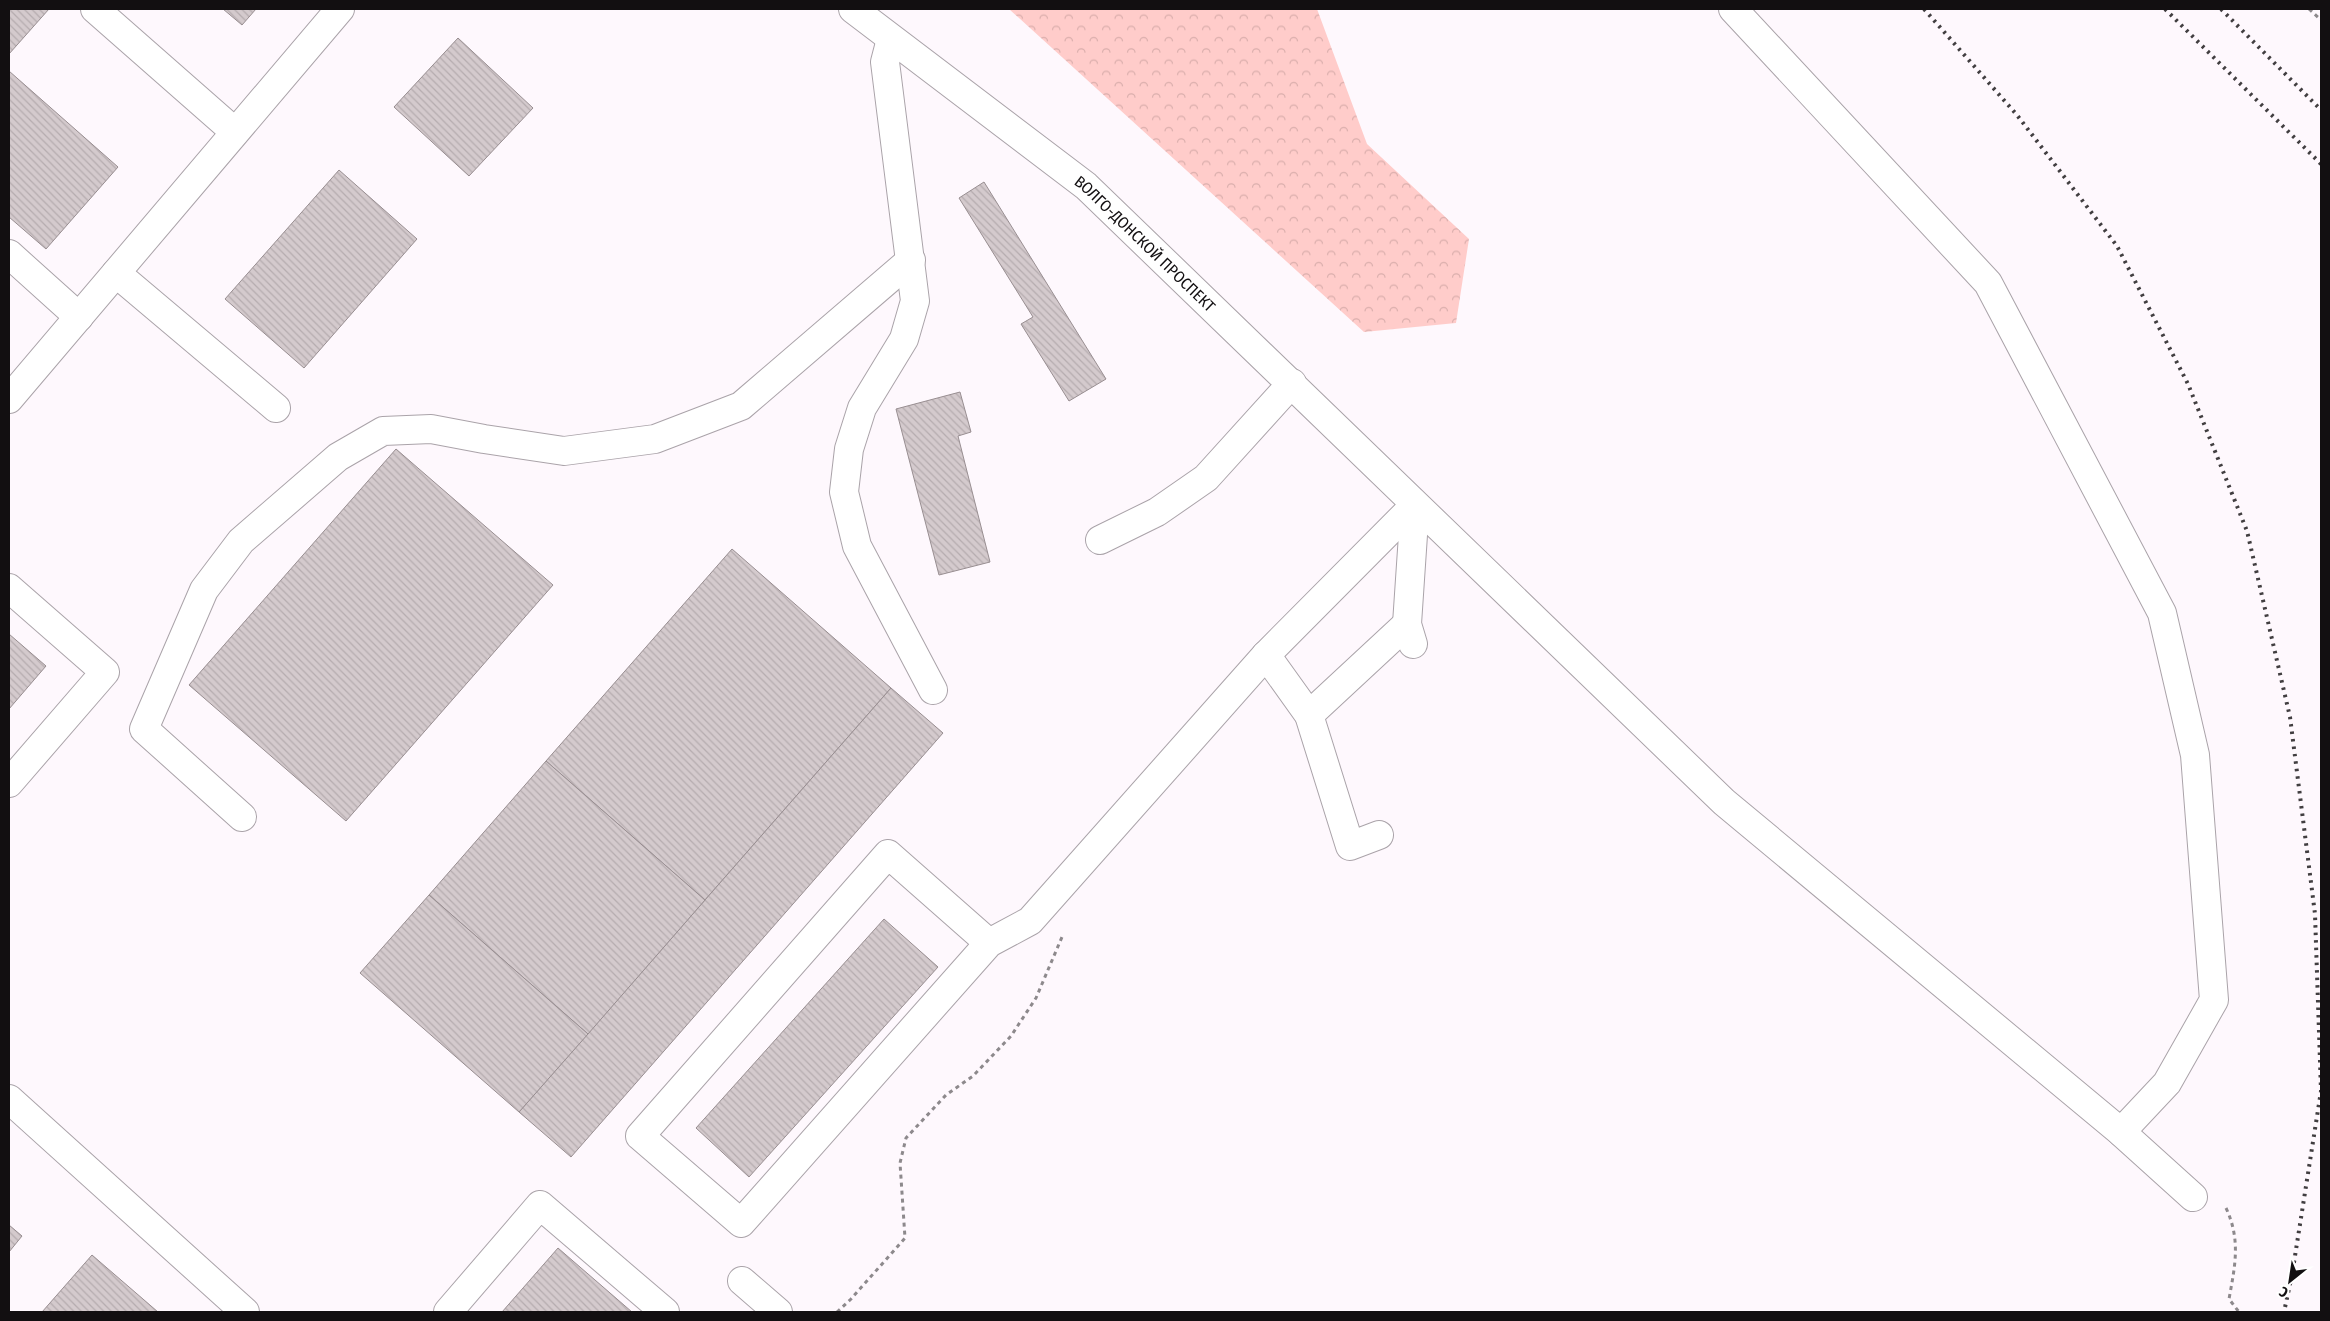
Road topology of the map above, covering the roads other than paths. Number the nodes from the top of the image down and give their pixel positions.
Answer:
1 (95, 9) edge
2 (340, 9) edge
3 (853, 9) edge
4 (1733, 9) edge
5 (891, 39) junction
6 (235, 132) junction
7 (9, 254) edge
8 (911, 260) junction
9 (116, 273) junction
10 (79, 317) junction
11 (1292, 383) junction
12 (9, 399) edge
13 (276, 408) dead end
14 (1415, 505) junction
15 (1100, 540) dead end
16 (9, 588) edge
17 (1266, 655) junction
18 (932, 690) dead end
19 (1309, 715) junction
20 (9, 782) edge
21 (242, 817) dead end
22 (1379, 835) dead end
23 (989, 943) junction
24 (9, 1099) edge
25 (2121, 1132) junction
26 (2193, 1197) road end
27 (742, 1281) dead end
28 (246, 1312) edge
29 (448, 1312) edge
30 (665, 1312) edge
31 (778, 1312) edge

1 - 6 street
2 - 6 street
3 - 5 street, ВОЛГО-ДОНСКОЙ ПРОСПЕКТ
4 - 25 street
5 - 8 street
5 - 11 street, ВОЛГО-ДОНСКОЙ ПРОСПЕКТ
6 - 9 street
7 - 10 street
8 - 18 street
8 - 21 street
9 - 10 street
9 - 13 street
10 - 12 street
11 - 14 street, ВОЛГО-ДОНСКОЙ ПРОСПЕКТ
11 - 15 street
14 - 17 street
14 - 19 street
14 - 25 street, ВОЛГО-ДОНСКОЙ ПРОСПЕКТ
16 - 20 street
17 - 19 street
17 - 23 street
19 - 22 street
23 - 23 street
24 - 28 street
25 - 26 street, ВОЛГО-ДОНСКОЙ ПРОСПЕКТ
27 - 31 street
29 - 30 street

